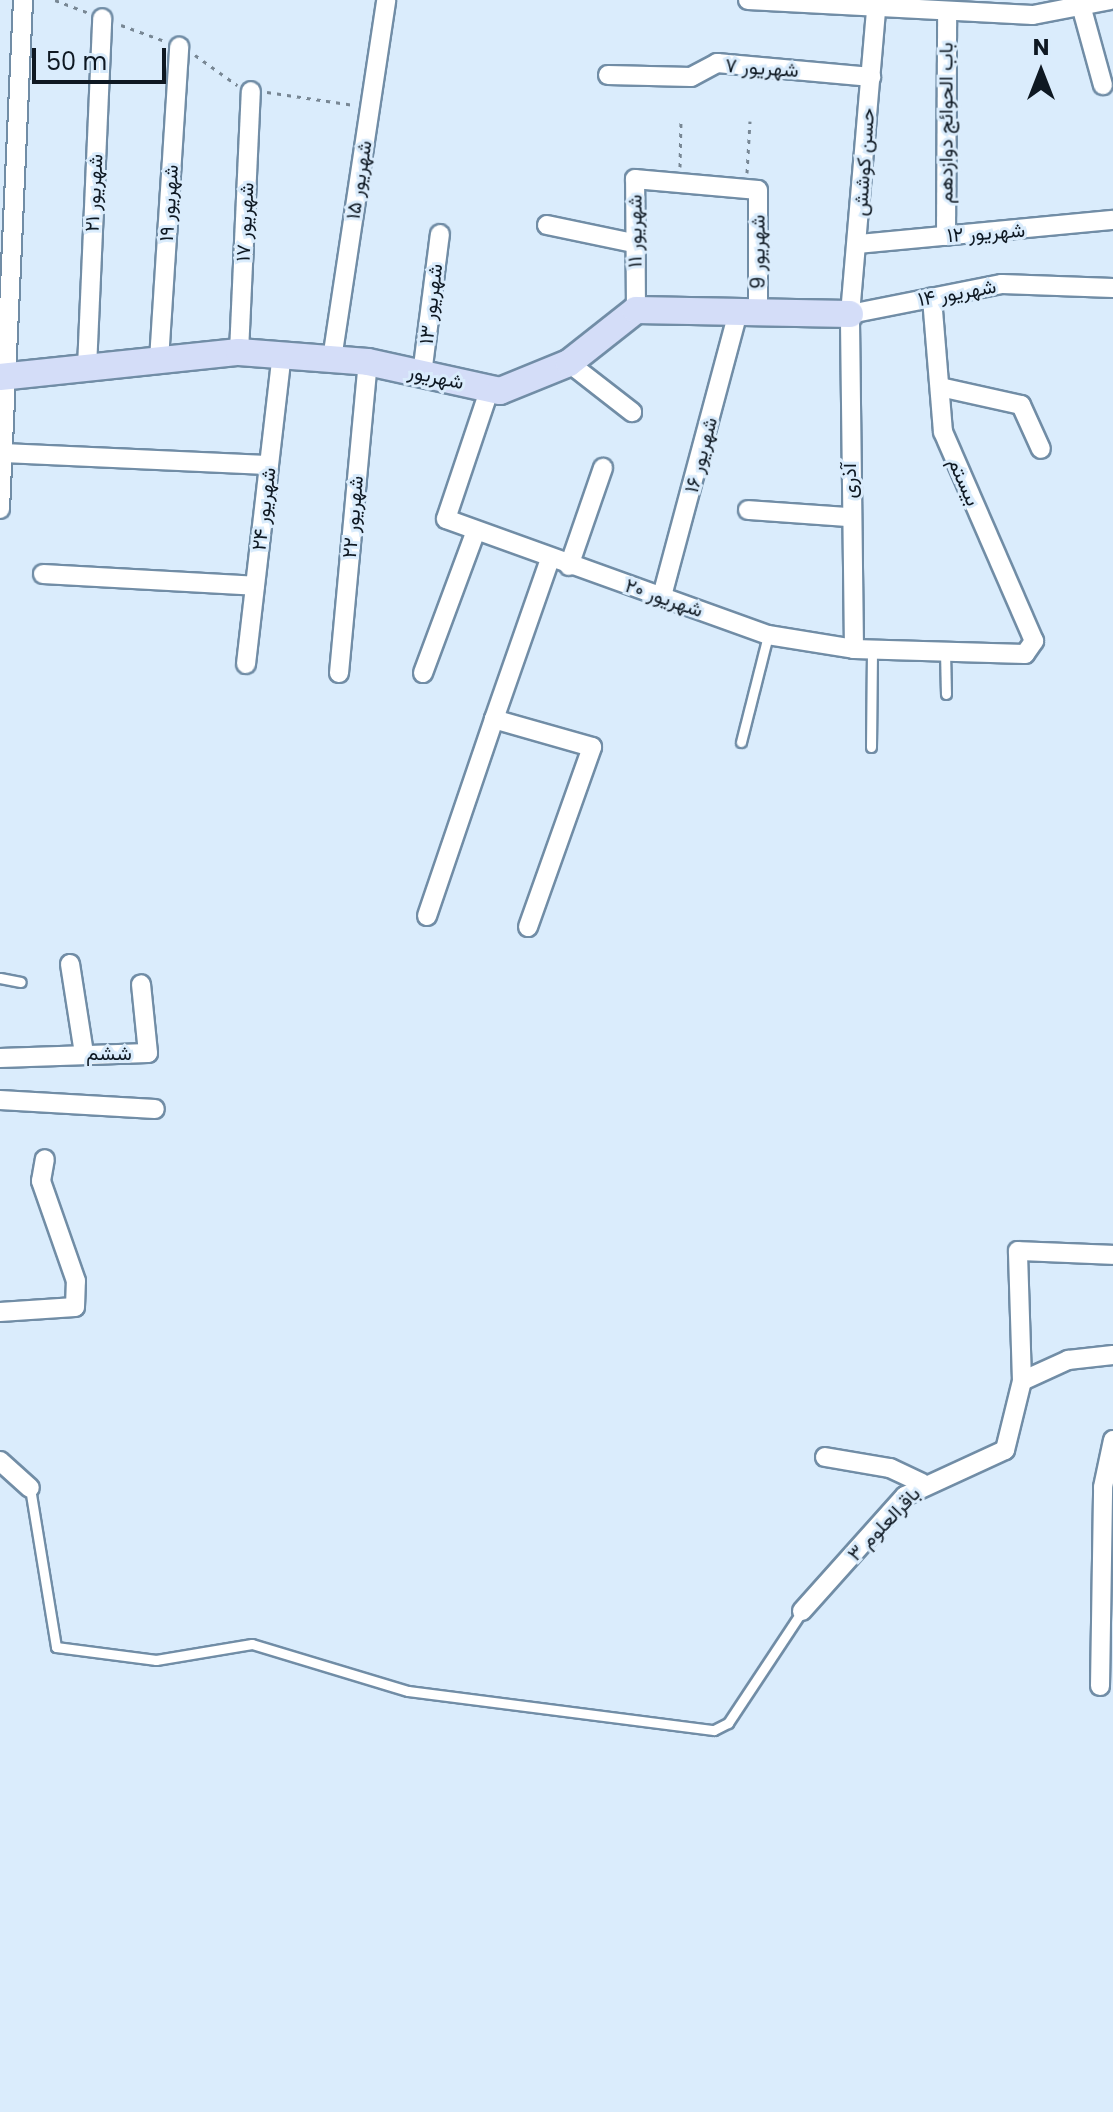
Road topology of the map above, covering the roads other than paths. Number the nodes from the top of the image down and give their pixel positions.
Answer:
1 (23, 0) edge
2 (386, 0) edge
3 (748, 0) edge
4 (1110, 0) edge
5 (918, 5) edge
6 (1012, 7) edge
7 (876, 9) junction
8 (1082, 9) junction
9 (947, 11) junction
10 (102, 18) road end
11 (179, 47) road end
12 (608, 75) dead end
13 (871, 77) junction
14 (1103, 85) dead end
15 (251, 91) road end
16 (752, 189) joint
17 (1113, 220) edge
18 (547, 225) dead end
19 (440, 234) dead end
20 (946, 236) junction
21 (633, 243) junction
22 (858, 244) junction
23 (1113, 288) edge
24 (932, 297) junction
25 (636, 310) junction
26 (748, 313) junction
27 (850, 314) junction
28 (239, 352) junction
29 (282, 354) junction
30 (332, 359) junction
31 (159, 360) junction
32 (368, 362) junction
33 (569, 363) junction
34 (87, 368) junction
35 (422, 374) junction
36 (1, 377) edge
37 (940, 387) junction
38 (490, 388) junction
39 (632, 412) dead end
40 (1041, 449) dead end
41 (4, 453) junction
42 (269, 465) junction
43 (603, 468) dead end
44 (0, 509) edge
45 (748, 510) dead end
46 (849, 517) junction
47 (475, 533) junction
48 (550, 559) junction
49 (569, 566) junction
50 (43, 574) dead end
51 (255, 586) junction
52 (662, 596) junction
53 (768, 635) junction
54 (863, 649) junction
55 (945, 651) junction
56 (1025, 654) joint
57 (246, 664) dead end
58 (339, 673) dead end
59 (423, 673) dead end
60 (946, 694) dead end
61 (494, 719) junction
62 (741, 742) dead end
63 (871, 747) dead end
64 (427, 916) dead end
65 (528, 927) dead end
66 (70, 964) dead end
67 (0, 978) edge
68 (21, 982) dead end
69 (141, 984) dead end
70 (84, 1053) junction
71 (0, 1058) edge
72 (0, 1100) edge
73 (155, 1109) dead end
74 (45, 1159) dead end
75 (1113, 1255) edge
76 (0, 1312) edge
77 (1113, 1355) edge
78 (1022, 1381) junction
79 (1113, 1440) edge
80 (825, 1457) dead end
81 (0, 1461) edge
82 (922, 1483) junction
83 (30, 1488) joint
84 (802, 1611) joint
85 (1100, 1686) dead end

1 - 36 street
2 - 30 street, شهریور ۱۵
3 - 7 street
4 - 8 street
5 - 7 street
5 - 9 street
6 - 8 street
6 - 9 street
7 - 13 street, حسن کوشش
8 - 14 street
9 - 20 street, باب الحوائج دوازدهم
10 - 34 street, شهریور ۲۱
11 - 31 street, شهریور ۱۹
12 - 13 street, شهریور ۷
13 - 22 street, حسن کوشش
15 - 28 street, شهریور ۱۷
16 - 21 street, شهریور ۱۱
16 - 26 street, شهریور 9
17 - 20 street, شهریور ۱۲
18 - 21 street
19 - 35 street, شهریور ۱۳
20 - 22 street, شهریور ۱۲
21 - 25 street, شهریور ۱۱
22 - 27 street, حسن کوشش
23 - 24 street, شهریور ۱۴
24 - 27 street, شهریور ۱۴
24 - 37 street, بیستم
25 - 26 street
25 - 33 street, شهریور
26 - 27 street
26 - 52 street, شهریور ۱۶
27 - 46 street, آذری
28 - 29 street, شهریور
28 - 31 street, شهریور
29 - 30 street, شهریور
29 - 42 street, شهریور ۲۴
30 - 32 street, شهریور
31 - 34 street, شهریور
32 - 35 street, شهریور
32 - 58 street, شهریور ۲۲
33 - 38 street, شهریور
33 - 39 street
34 - 36 street, شهریور
35 - 38 street, شهریور
36 - 41 street
37 - 40 street
37 - 56 street, بیستم
38 - 47 street, شهریور ۲۰
41 - 42 street
41 - 44 street
42 - 51 street, شهریور ۲۴
43 - 49 street
45 - 46 street
46 - 54 street, آذری
47 - 48 street, شهریور ۲۰
47 - 59 street
48 - 49 street, شهریور ۲۰
48 - 61 street
49 - 52 street, شهریور ۲۰
50 - 51 street
51 - 57 street, شهریور ۲۴
52 - 53 street, شهریور ۲۰
53 - 54 street, شهریور ۲۰
53 - 62 lane
54 - 55 street, شهریور ۲۰
54 - 63 lane
55 - 56 street, شهریور ۲۰
55 - 60 lane
61 - 64 street
61 - 65 street
66 - 70 street
67 - 68 lane
69 - 70 street, ششم
70 - 71 street, ششم
72 - 73 street
74 - 76 street
75 - 78 street
77 - 78 street
78 - 82 street, باقرالعلوم ۳
79 - 85 street
80 - 82 street
81 - 83 street
82 - 84 street, باقرالعلوم ۳
83 - 84 lane

